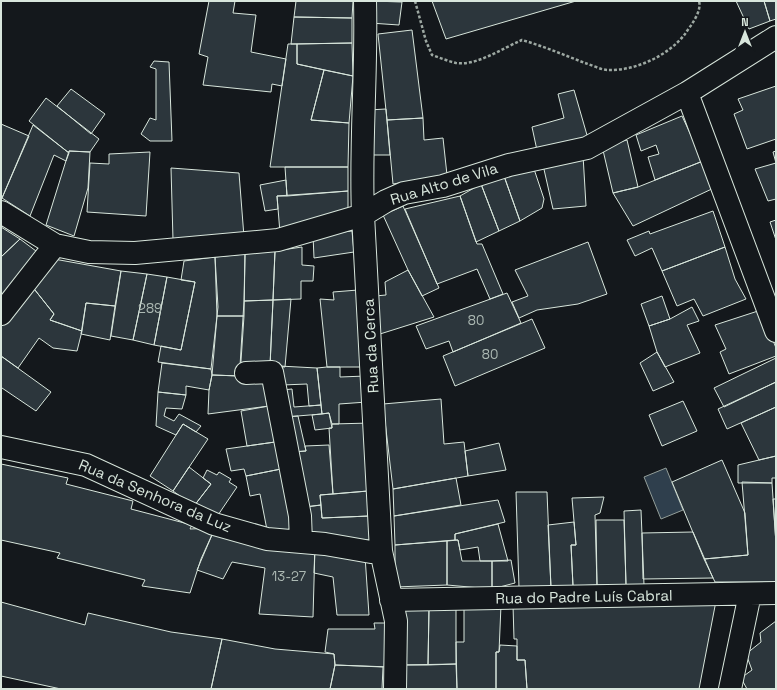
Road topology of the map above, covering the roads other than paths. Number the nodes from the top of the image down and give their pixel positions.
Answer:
1 (365, 1) edge
2 (776, 37) edge
3 (687, 93) junction
4 (1, 212) edge
5 (363, 215) junction
6 (55, 246) junction
7 (1, 314) edge
8 (776, 331) edge
9 (246, 373) dead end
10 (1, 446) edge
11 (301, 542) junction
12 (381, 551) junction
13 (776, 592) edge
14 (750, 594) junction
15 (392, 600) junction
16 (395, 689) edge
17 (730, 689) edge

1 - 5 street, Rua da Cerca
2 - 3 street, Rua Alto de Vila
3 - 5 street, Rua Alto de Vila
3 - 8 street
4 - 6 street, Rua Alto de Vila
5 - 6 street, Rua Alto de Vila
5 - 12 street, Rua da Cerca
6 - 7 street
9 - 11 street
10 - 11 street, Rua da Senhora da Luz
11 - 12 street, Rua da Senhora da Luz
12 - 15 street, Rua da Cerca
13 - 14 street, Rua do Padre Luís Cabral
14 - 15 street, Rua do Padre Luís Cabral
14 - 17 street
15 - 16 street, Rua da Cerca

